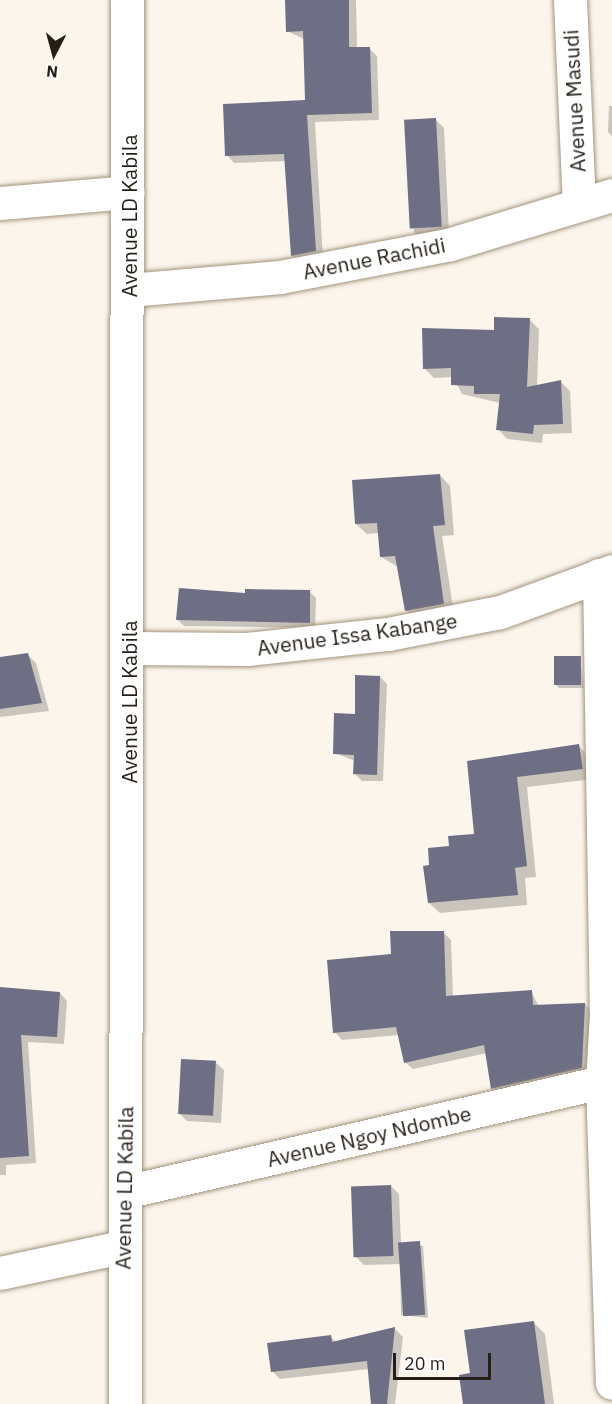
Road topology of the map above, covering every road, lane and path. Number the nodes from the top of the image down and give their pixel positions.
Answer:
1 (127, 0) edge
2 (570, 0) edge
3 (128, 192) junction
4 (612, 195) edge
5 (0, 203) edge
6 (579, 203) junction
7 (129, 290) junction
8 (606, 573) edge
9 (129, 648) junction
10 (607, 1082) edge
11 (125, 1192) junction
12 (121, 1247) junction
13 (0, 1273) edge
14 (612, 1383) edge
15 (125, 1404) edge

1 - 3 street, Avenue LD Kabila
2 - 6 street, Avenue Masudi
3 - 5 street
3 - 7 street, Avenue LD Kabila
4 - 6 street, Avenue Rachidi
6 - 7 street, Avenue Rachidi
7 - 9 street, Avenue LD Kabila
8 - 9 street, Avenue Issa Kabange
8 - 10 street
9 - 11 street, Avenue LD Kabila
10 - 11 street, Avenue Ngoy Ndombe
10 - 14 street
11 - 12 street, Avenue LD Kabila
12 - 13 street
12 - 15 street, Avenue LD Kabila

